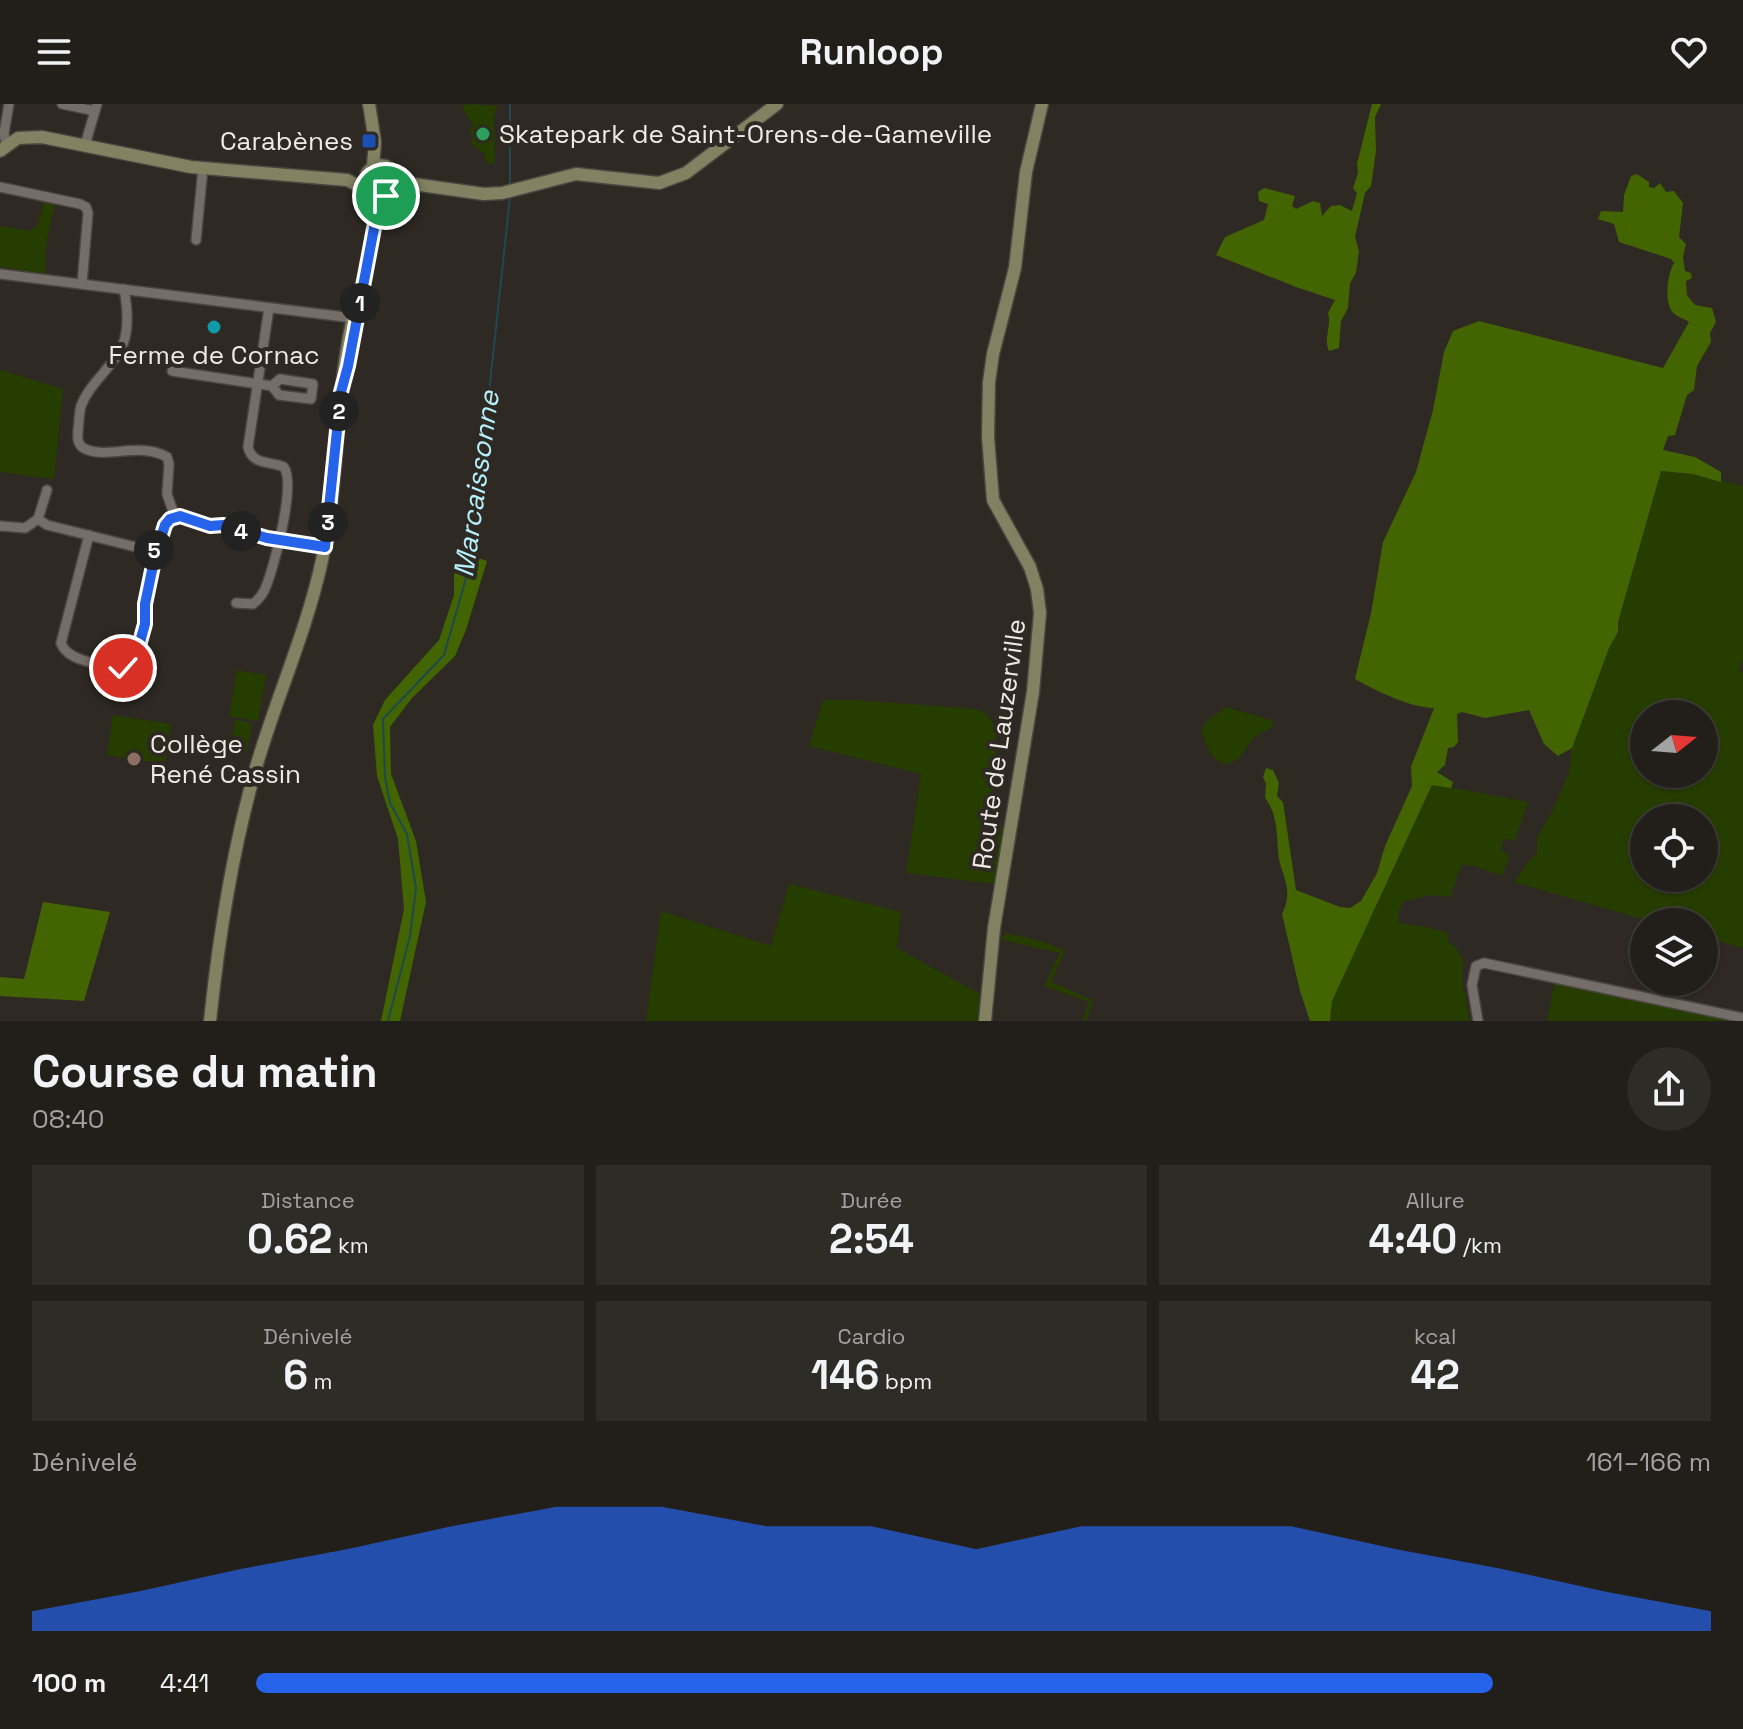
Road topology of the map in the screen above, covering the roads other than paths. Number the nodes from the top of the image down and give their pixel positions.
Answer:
1 (9, 104) edge
2 (62, 104) edge
3 (369, 104) edge
4 (377, 104) edge
5 (777, 104) edge
6 (1042, 104) edge
7 (96, 108) edge
8 (85, 145) junction
9 (3, 148) edge
10 (203, 168) junction
11 (380, 170) junction
12 (347, 180) junction
13 (413, 184) junction
14 (0, 187) edge
15 (368, 191) junction
16 (390, 193) junction
17 (375, 223) junction
18 (196, 240) dead end
19 (0, 274) edge
20 (364, 278) junction
21 (82, 284) junction
22 (124, 289) junction
23 (269, 308) junction
24 (353, 318) junction
25 (172, 371) dead end
26 (257, 384) junction
27 (272, 386) dead end
28 (341, 392) junction
29 (47, 490) dead end
30 (175, 517) junction
31 (38, 519) junction
32 (0, 526) edge
33 (89, 535) junction
34 (279, 540) junction
35 (325, 547) junction
36 (153, 548) junction
37 (236, 603) dead end
38 (1743, 1018) edge
39 (210, 1021) edge
40 (985, 1021) edge
41 (1478, 1021) edge

1 - 9 street
2 - 7 street
3 - 11 street
4 - 11 street
5 - 13 street
6 - 40 street, Route de Lauzerville
7 - 8 street
8 - 9 street
8 - 10 street
10 - 12 street
10 - 18 street
11 - 12 street
11 - 13 street
11 - 15 street
11 - 16 street
12 - 15 street
13 - 16 street
14 - 21 street
15 - 16 street
15 - 17 street
16 - 17 street
17 - 20 street
19 - 21 street
20 - 24 street
20 - 28 street
21 - 22 street
22 - 23 street
22 - 30 street
23 - 24 street
23 - 26 street
24 - 28 street
25 - 26 street
26 - 27 street
26 - 34 street
28 - 35 street
29 - 31 street
30 - 34 street
30 - 36 street
31 - 32 street
31 - 33 street
33 - 36 street
33 - 36 street
34 - 35 street
34 - 37 street
35 - 39 street
38 - 41 street

